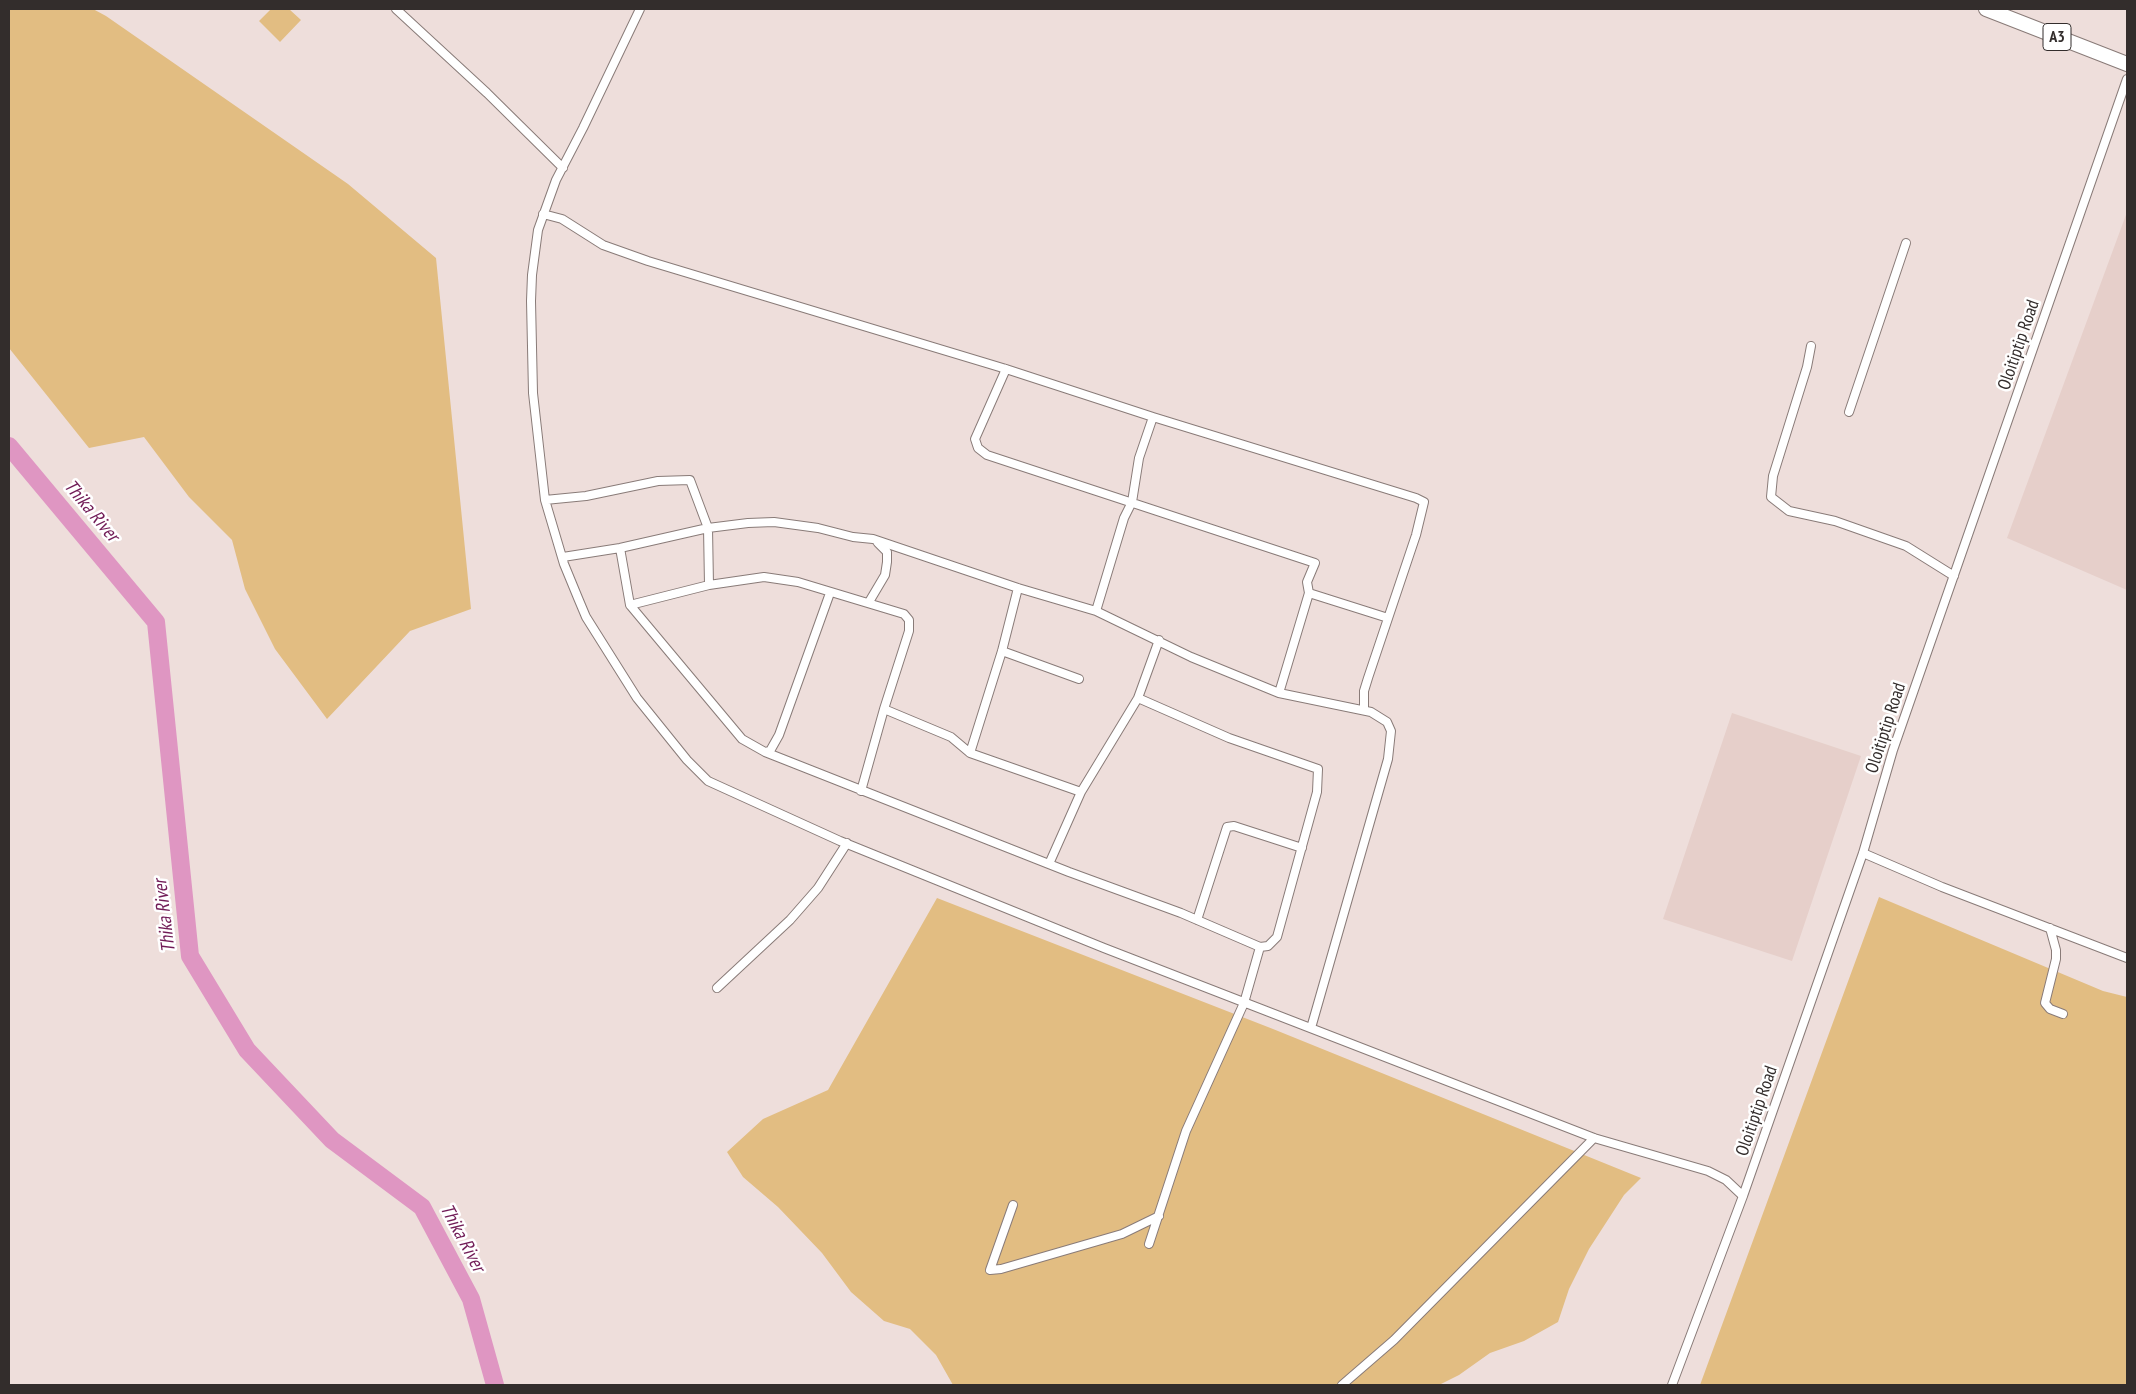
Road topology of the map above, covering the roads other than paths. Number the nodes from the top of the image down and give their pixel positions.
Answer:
1 (396, 9) edge
2 (640, 9) edge
3 (1986, 9) edge
4 (2127, 64) edge
5 (2127, 79) edge
6 (563, 168) junction
7 (543, 214) junction
8 (1906, 243) dead end
9 (1811, 346) dead end
10 (1006, 369) junction
11 (1849, 412) dead end
12 (1153, 417) junction
13 (545, 500) junction
14 (1132, 502) junction
15 (708, 528) junction
16 (873, 539) junction
17 (620, 548) junction
18 (563, 557) junction
19 (1954, 576) junction
20 (709, 585) junction
21 (1018, 588) junction
22 (830, 593) junction
23 (1308, 593) junction
24 (869, 602) junction
25 (630, 605) junction
26 (1096, 610) junction
27 (1388, 618) junction
28 (1159, 640) junction
29 (1002, 651) junction
30 (1079, 679) dead end
31 (1279, 693) junction
32 (1138, 698) junction
33 (884, 709) junction
34 (1364, 709) junction
35 (765, 752) junction
36 (970, 753) junction
37 (861, 791) junction
38 (1081, 792) junction
39 (847, 843) junction
40 (1302, 848) junction
41 (1863, 853) junction
42 (1049, 864) junction
43 (1197, 920) junction
44 (2050, 928) junction
45 (1260, 947) junction
46 (2127, 958) edge
47 (717, 988) dead end
48 (1244, 1003) junction
49 (2063, 1014) dead end
50 (1311, 1028) junction
51 (1594, 1138) junction
52 (1743, 1196) junction
53 (1012, 1205) dead end
54 (1159, 1216) junction
55 (1149, 1244) dead end
56 (1342, 1385) edge
57 (1672, 1385) edge

1 - 6 street
2 - 6 street
3 - 4 highway, A3
5 - 19 street, Oloitiptip Road
6 - 7 street
7 - 10 street
7 - 13 street
8 - 11 street
9 - 19 street
10 - 12 street
10 - 14 street
12 - 14 street
12 - 27 street
13 - 15 street
13 - 18 street
14 - 23 street
14 - 26 street
15 - 16 street
15 - 17 street
15 - 20 street
16 - 21 street
16 - 24 street
17 - 18 street
17 - 25 street
18 - 39 street
19 - 41 street, Oloitiptip Road
20 - 22 street
20 - 25 street
21 - 26 street
21 - 29 street
22 - 24 street
22 - 35 street
23 - 27 street
23 - 31 street
24 - 33 street
25 - 35 street
26 - 28 street
27 - 34 street
28 - 31 street
28 - 32 street
29 - 30 street
29 - 36 street
31 - 34 street
32 - 38 street
32 - 40 street
33 - 36 street
33 - 37 street
34 - 50 street
35 - 37 street
36 - 38 street
37 - 42 street
38 - 42 street
39 - 47 street
39 - 48 street
40 - 43 street
40 - 45 street
41 - 44 street
41 - 52 street, Oloitiptip Road
42 - 43 street
43 - 45 street
44 - 46 street
44 - 49 street
45 - 48 street
48 - 50 street
48 - 54 street
50 - 51 street
51 - 52 street
51 - 56 street
52 - 57 street, Oloitiptip Road
53 - 54 street
54 - 55 street

